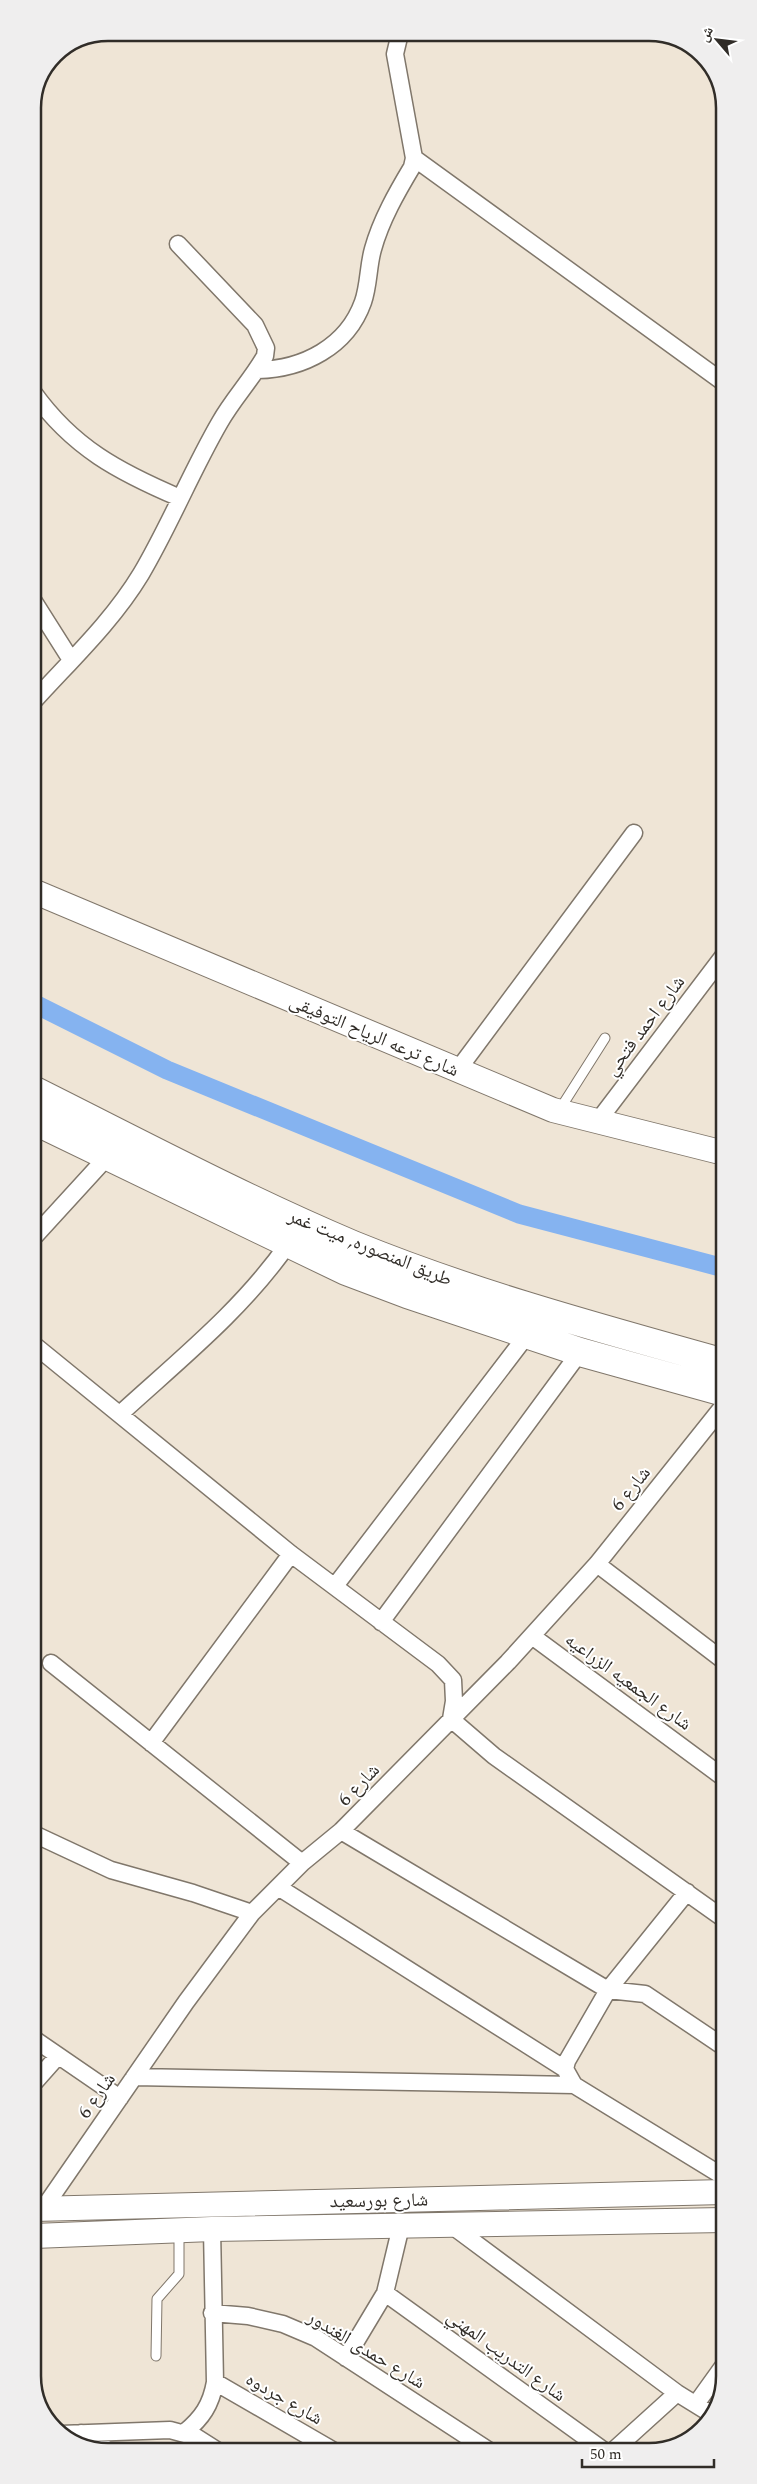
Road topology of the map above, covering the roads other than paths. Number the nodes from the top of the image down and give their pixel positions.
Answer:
1 (398, 41) edge
2 (414, 158) junction
3 (178, 244) dead end
4 (258, 370) junction
5 (716, 377) edge
6 (41, 403) edge
7 (180, 498) junction
8 (41, 613) edge
9 (71, 660) junction
10 (41, 693) edge
11 (634, 833) dead end
12 (41, 894) edge
13 (716, 966) edge
14 (604, 1038) dead end
15 (457, 1071) junction
16 (41, 1094) edge
17 (558, 1112) junction
18 (598, 1121) junction
19 (41, 1124) edge
20 (716, 1152) edge
21 (108, 1156) junction
22 (41, 1229) edge
23 (288, 1244) junction
24 (527, 1335) junction
25 (41, 1350) edge
26 (580, 1352) junction
27 (716, 1361) edge
28 (716, 1390) edge
29 (120, 1414) junction
30 (716, 1415) edge
31 (291, 1554) junction
32 (596, 1564) junction
33 (335, 1586) junction
34 (381, 1622) junction
35 (532, 1636) junction
36 (716, 1655) edge
37 (51, 1663) dead end
38 (451, 1719) junction
39 (150, 1743) junction
40 (716, 1772) edge
41 (341, 1831) junction
42 (41, 1837) edge
43 (302, 1863) junction
44 (278, 1887) junction
45 (687, 1892) junction
46 (252, 1913) junction
47 (716, 1913) edge
48 (608, 1990) junction
49 (716, 2042) edge
50 (41, 2044) edge
51 (58, 2056) junction
52 (565, 2069) junction
53 (41, 2076) edge
54 (134, 2077) junction
55 (574, 2085) junction
56 (120, 2098) junction
57 (716, 2183) edge
58 (716, 2187) edge
59 (41, 2206) edge
60 (41, 2209) edge
61 (716, 2220) edge
62 (451, 2225) junction
63 (401, 2226) junction
64 (212, 2229) junction
65 (179, 2230) junction
66 (41, 2236) edge
67 (385, 2293) junction
68 (212, 2313) junction
69 (156, 2356) dead end
70 (346, 2358) junction
71 (716, 2376) edge
72 (214, 2382) junction
73 (677, 2393) junction
74 (696, 2404) junction
75 (706, 2410) edge
76 (185, 2432) junction
77 (74, 2433) edge
78 (81, 2433) junction
79 (93, 2440) edge
80 (204, 2443) edge
81 (320, 2443) edge
82 (477, 2443) edge
83 (593, 2443) edge
84 (622, 2443) edge

1 - 2 street
2 - 4 street
2 - 5 street
3 - 4 street
4 - 7 street
6 - 7 street
7 - 9 street
8 - 9 street
9 - 10 street
11 - 15 street
12 - 15 street, شارع ترعه الرياح التوفيقى
13 - 18 street, شارع احمد فتحي
14 - 17 lane
15 - 17 street, شارع ترعه الرياح التوفيقى
16 - 27 highway, طريق المنصوره, ميت غمر
17 - 18 street, شارع ترعه الرياح التوفيقى
18 - 20 street, شارع ترعه الرياح التوفيقى
19 - 21 highway, طريق المنصوره, ميت غمر
21 - 22 street
21 - 23 highway, طريق المنصوره, ميت غمر
23 - 24 highway, طريق المنصوره, ميت غمر
23 - 29 street
24 - 26 highway, طريق المنصوره, ميت غمر
24 - 33 street
25 - 29 street
26 - 28 highway, طريق المنصوره, ميت غمر
26 - 34 street
29 - 31 street
30 - 32 street, شارع 6
31 - 33 street
31 - 39 street
32 - 35 street, شارع 6
32 - 36 street
33 - 34 street
34 - 38 street
35 - 38 street, شارع 6
35 - 40 street, شارع الجمعيه الزراعيه
37 - 39 street
38 - 41 street, شارع 6
38 - 45 street
39 - 43 street
41 - 43 street, شارع 6
41 - 48 street
42 - 46 street
43 - 44 street, شارع 6
44 - 46 street, شارع 6
44 - 52 street
45 - 47 street
45 - 48 street
46 - 54 street, شارع 6
48 - 49 street
48 - 52 street
50 - 51 street
51 - 53 street
51 - 56 street
52 - 55 street
54 - 55 street
54 - 56 street, شارع 6
55 - 57 street
56 - 59 street, شارع 6
58 - 60 street, شارع بورسعيد
61 - 62 street, شارع بورسعيد
62 - 63 street, شارع بورسعيد
62 - 73 street
63 - 64 street, شارع بورسعيد
63 - 67 street
64 - 65 street, شارع بورسعيد
64 - 68 street
65 - 66 street, شارع بورسعيد
65 - 69 lane
67 - 70 street
67 - 83 street, شارع التدريب المهني
68 - 70 street, شارع حمدى الغندور
68 - 72 street
70 - 82 street, شارع حمدى الغندور
71 - 74 street
72 - 76 street
72 - 81 street, شارع جردوه
73 - 74 street
73 - 84 street
74 - 75 street
76 - 78 street
76 - 80 street
77 - 78 street
78 - 79 street

